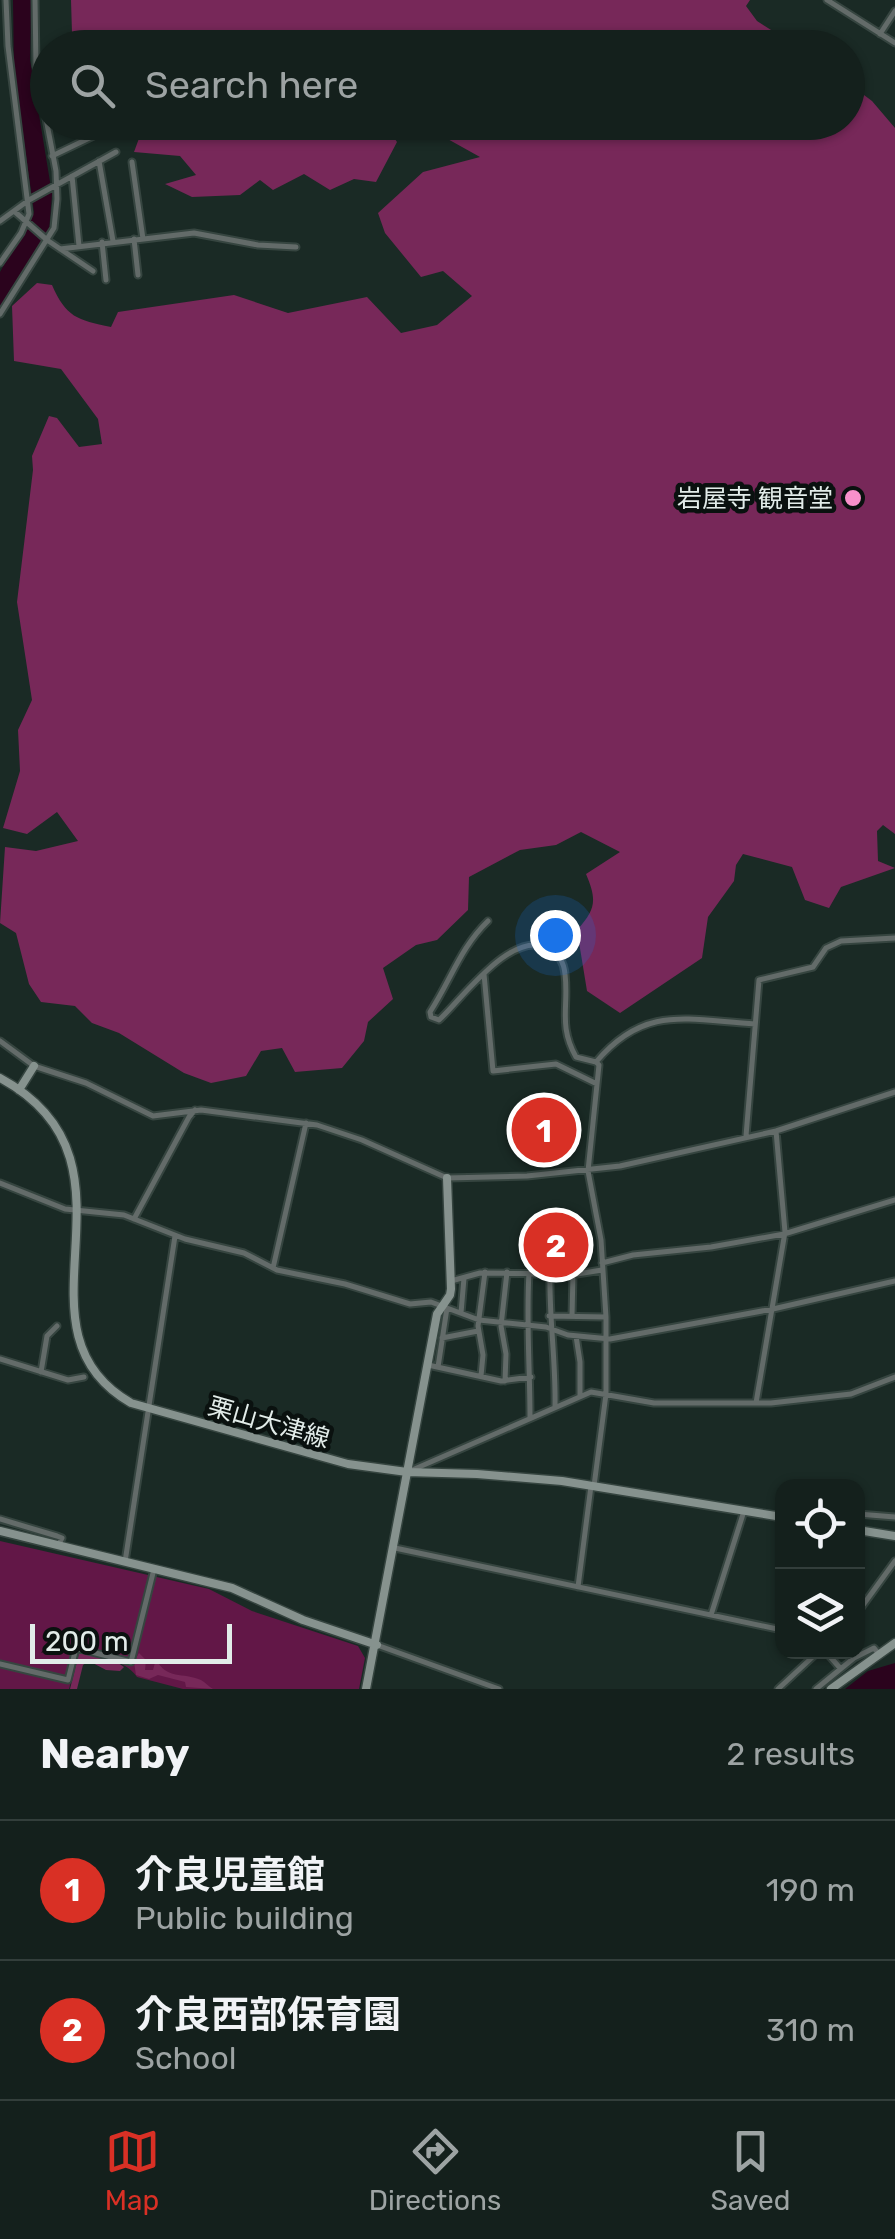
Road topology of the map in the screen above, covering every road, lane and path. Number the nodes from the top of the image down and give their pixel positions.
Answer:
1 (6, 0) edge
2 (34, 0) edge
3 (827, 0) edge
4 (895, 10) edge
5 (35, 30) edge
6 (880, 34) junction
7 (895, 43) edge
8 (50, 140) edge
9 (87, 140) edge
10 (116, 152) dead end
11 (52, 156) junction
12 (99, 161) junction
13 (132, 162) dead end
14 (72, 176) junction
15 (55, 186) junction
16 (30, 200) junction
17 (14, 211) junction
18 (0, 221) edge
19 (26, 223) junction
20 (46, 239) junction
21 (143, 239) junction
22 (134, 240) junction
23 (112, 241) junction
24 (102, 242) junction
25 (78, 246) junction
26 (296, 247) dead end
27 (60, 249) junction
28 (0, 263) edge
29 (93, 271) dead end
30 (138, 275) dead end
31 (106, 280) dead end
32 (0, 314) edge
33 (488, 921) dead end
34 (895, 938) edge
35 (484, 974) junction
36 (755, 1024) junction
37 (0, 1041) edge
38 (596, 1062) junction
39 (34, 1066) junction
40 (0, 1078) edge
41 (597, 1084) junction
42 (19, 1090) junction
43 (895, 1092) edge
44 (196, 1110) junction
45 (306, 1124) junction
46 (776, 1131) junction
47 (746, 1137) junction
48 (588, 1171) junction
49 (447, 1178) junction
50 (0, 1183) edge
51 (895, 1200) edge
52 (66, 1209) junction
53 (134, 1219) junction
54 (63, 1226) dead end
55 (784, 1234) junction
56 (175, 1236) junction
57 (602, 1266) junction
58 (273, 1268) junction
59 (485, 1272) junction
60 (507, 1272) junction
61 (529, 1273) junction
62 (550, 1273) junction
63 (573, 1274) junction
64 (464, 1278) junction
65 (451, 1280) junction
66 (895, 1281) edge
67 (444, 1307) junction
68 (771, 1310) junction
69 (460, 1313) junction
70 (549, 1316) junction
71 (572, 1316) junction
72 (606, 1317) junction
73 (479, 1320) junction
74 (501, 1322) junction
75 (56, 1323) joint
76 (526, 1324) junction
77 (550, 1328) junction
78 (478, 1331) junction
79 (576, 1336) junction
80 (438, 1337) junction
81 (606, 1337) junction
82 (60, 1338) dead end
83 (0, 1358) edge
84 (433, 1366) junction
85 (77, 1368) dead end
86 (41, 1372) junction
87 (84, 1376) junction
88 (480, 1376) junction
89 (530, 1377) junction
90 (895, 1377) edge
91 (506, 1380) junction
92 (606, 1394) junction
93 (580, 1395) junction
94 (756, 1404) junction
95 (555, 1406) junction
96 (148, 1408) junction
97 (530, 1417) junction
98 (406, 1472) junction
99 (593, 1486) junction
100 (744, 1511) junction
101 (865, 1515) edge
102 (775, 1517) edge
103 (895, 1517) edge
104 (0, 1519) edge
105 (0, 1531) edge
106 (865, 1531) edge
107 (895, 1536) edge
108 (59, 1546) junction
109 (395, 1548) junction
110 (895, 1561) edge
111 (125, 1562) junction
112 (154, 1569) junction
113 (578, 1587) junction
114 (865, 1602) edge
115 (711, 1615) junction
116 (775, 1629) edge
117 (895, 1643) edge
118 (377, 1646) junction
119 (878, 1653) junction
120 (814, 1659) edge
121 (831, 1659) edge
122 (0, 1664) edge
123 (838, 1665) junction
124 (366, 1689) edge
125 (499, 1689) edge
126 (778, 1689) edge
127 (816, 1689) edge
128 (830, 1689) edge

1 - 16 street
2 - 5 street
3 - 6 street
4 - 6 street
6 - 7 street
8 - 11 street
9 - 11 street
10 - 12 street
11 - 15 street
12 - 14 street
12 - 23 street
13 - 21 street
14 - 15 street
14 - 25 street
15 - 16 street
15 - 20 street
16 - 17 street
16 - 19 street
17 - 18 street
17 - 19 street
19 - 20 street
19 - 28 street
20 - 27 street
20 - 32 street
21 - 22 street
21 - 26 street
22 - 23 street
22 - 30 street
23 - 24 street
24 - 25 street
24 - 31 street
25 - 27 street
27 - 29 street
33 - 35 street
34 - 36 street
35 - 38 street
35 - 41 street
36 - 38 street
36 - 47 street
37 - 39 street
38 - 41 street
39 - 42 main road
39 - 44 street
40 - 42 main road
41 - 48 street
42 - 52 main road
43 - 46 street
44 - 45 street
44 - 53 street
45 - 49 street
45 - 58 street
46 - 47 street
46 - 55 street
47 - 48 street
48 - 49 street
48 - 57 street
49 - 65 main road
50 - 52 street
51 - 55 street
52 - 53 street
52 - 54 main road
53 - 56 street
55 - 57 street
55 - 68 street
56 - 58 street
56 - 96 street
57 - 63 street
57 - 72 street
58 - 67 street
59 - 60 street
59 - 64 street
59 - 73 street
60 - 61 street
60 - 74 street
61 - 62 street
61 - 76 street
62 - 63 street
62 - 70 street
63 - 71 street
64 - 65 street
64 - 69 street
65 - 67 main road
66 - 68 street
67 - 69 street
67 - 80 main road
68 - 81 street
68 - 94 street
69 - 73 street
70 - 71 street
70 - 77 street
71 - 72 street
72 - 81 street
73 - 74 street
73 - 78 street
74 - 76 street
74 - 91 street
75 - 82 main road
75 - 86 street
76 - 77 street
76 - 89 street
77 - 79 street
77 - 95 street
78 - 80 street
78 - 88 street
79 - 81 street
79 - 93 street
80 - 84 main road
81 - 92 street
83 - 86 street
84 - 88 street
84 - 98 main road
85 - 87 main road, 栗山大津線
86 - 87 street
87 - 96 main road, 栗山大津線
88 - 91 street
89 - 91 street
89 - 97 street
90 - 94 street
92 - 93 street
92 - 94 street
92 - 99 street
93 - 95 street
95 - 97 street
96 - 98 main road, 栗山大津線
96 - 111 street
97 - 98 street
98 - 99 main road, 栗山大津線
98 - 109 main road
99 - 100 main road, 栗山大津線
99 - 113 street
100 - 102 main road, 栗山大津線
100 - 115 street
101 - 103 street
104 - 108 street
105 - 108 main road
106 - 107 main road
108 - 111 main road
109 - 113 street
109 - 118 main road
110 - 114 street
111 - 112 main road
112 - 118 main road
112 - 122 street
113 - 115 street
115 - 116 street
117 - 119 main road
118 - 124 main road
118 - 125 street
119 - 123 street
119 - 128 main road
120 - 126 street
121 - 123 street
123 - 127 street

